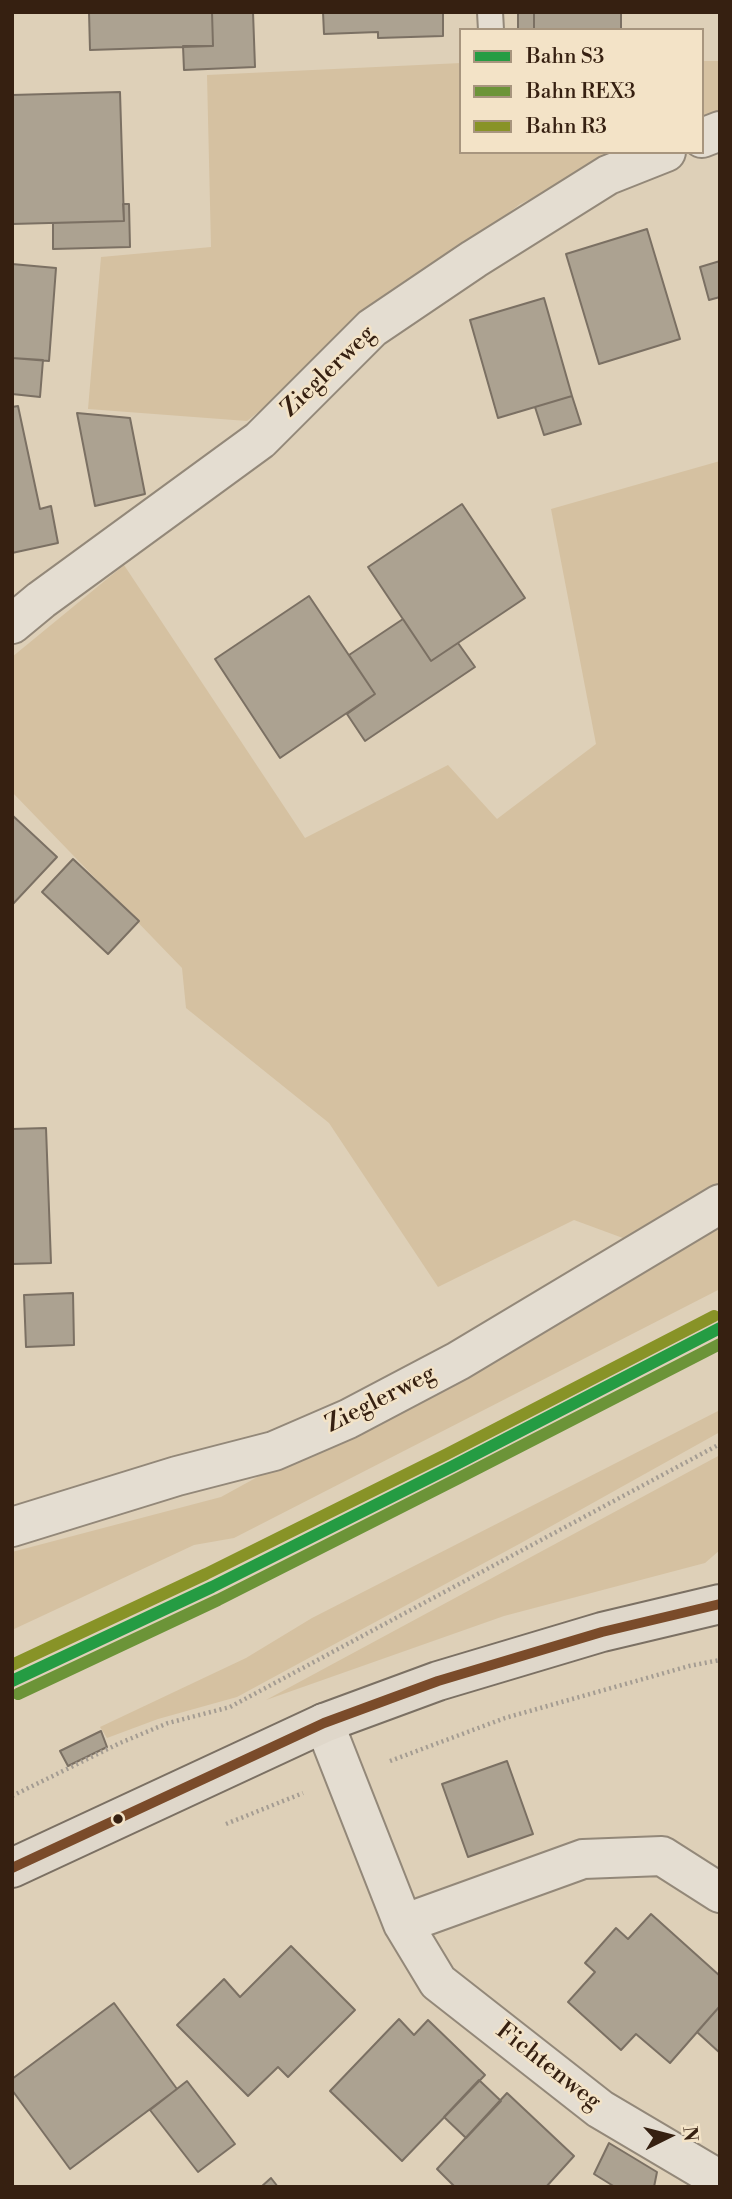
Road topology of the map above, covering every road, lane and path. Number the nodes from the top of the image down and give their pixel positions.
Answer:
1 (661, 154) edge
2 (12, 624) edge
3 (720, 1204) edge
4 (720, 1444) edge
5 (12, 1527) edge
6 (720, 1604) edge
7 (324, 1723) junction
8 (12, 1796) edge
9 (12, 1868) edge
10 (720, 1894) edge
11 (403, 1924) junction
12 (720, 2180) edge

1 - 2 street, Zieglerweg
3 - 5 street, Zieglerweg
4 - 8 path
6 - 7 main road
7 - 9 main road
7 - 11 street, Fichtenweg
10 - 11 street
11 - 12 street, Fichtenweg

